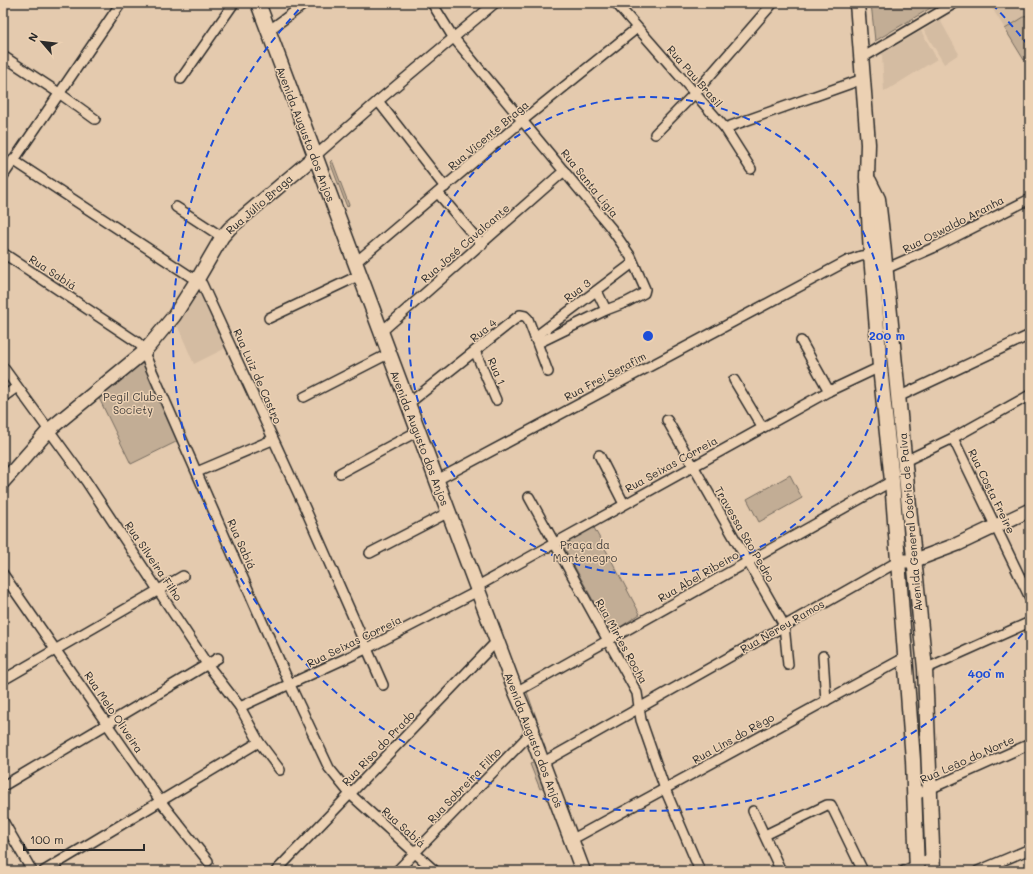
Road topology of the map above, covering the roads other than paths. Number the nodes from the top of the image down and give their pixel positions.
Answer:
1 (121, 3) edge
2 (234, 3) edge
3 (258, 3) edge
4 (306, 3) edge
5 (432, 3) edge
6 (494, 3) edge
7 (616, 3) edge
8 (773, 3) edge
9 (857, 3) edge
10 (955, 3) edge
11 (637, 28) junction
12 (268, 31) junction
13 (453, 38) junction
14 (3, 56) edge
15 (862, 58) junction
16 (180, 79) dead end
17 (863, 79) junction
18 (59, 93) junction
19 (694, 94) junction
20 (378, 101) junction
21 (95, 119) dead end
22 (523, 120) junction
23 (725, 128) junction
24 (656, 134) dead end
25 (314, 157) junction
26 (13, 160) junction
27 (751, 169) dead end
28 (564, 171) junction
29 (3, 176) edge
30 (867, 177) junction
31 (445, 187) junction
32 (438, 193) junction
33 (1030, 199) edge
34 (176, 207) dead end
35 (222, 237) junction
36 (482, 245) junction
37 (3, 253) edge
38 (871, 255) junction
39 (356, 262) junction
40 (633, 263) junction
41 (885, 269) junction
42 (360, 275) junction
43 (197, 280) junction
44 (597, 291) junction
45 (606, 310) junction
46 (269, 318) dead end
47 (381, 332) junction
48 (1030, 335) edge
49 (537, 340) junction
50 (801, 341) dead end
51 (475, 351) junction
52 (144, 352) junction
53 (388, 354) junction
54 (3, 367) edge
55 (880, 367) junction
56 (548, 372) dead end
57 (734, 380) dead end
58 (17, 388) junction
59 (829, 391) junction
60 (1030, 395) edge
61 (3, 397) edge
62 (304, 397) dead end
63 (898, 397) junction
64 (496, 400) dead end
65 (408, 404) junction
66 (667, 420) dead end
67 (762, 427) junction
68 (50, 429) junction
69 (418, 431) junction
70 (953, 438) junction
71 (272, 440) junction
72 (599, 455) dead end
73 (905, 461) junction
74 (692, 466) junction
75 (197, 472) junction
76 (340, 474) dead end
77 (437, 480) junction
78 (892, 481) junction
79 (3, 482) edge
80 (529, 497) dead end
81 (624, 504) junction
82 (1030, 510) edge
83 (449, 512) junction
84 (995, 526) junction
85 (554, 542) junction
86 (370, 553) dead end
87 (899, 561) junction
88 (746, 562) junction
89 (913, 562) junction
90 (3, 574) edge
91 (183, 576) dead end
92 (477, 589) junction
93 (159, 590) junction
94 (1030, 598) edge
95 (1030, 622) edge
96 (784, 625) junction
97 (497, 641) junction
98 (608, 641) junction
99 (56, 648) junction
100 (366, 649) junction
101 (823, 656) dead end
102 (218, 658) dead end
103 (906, 658) junction
104 (207, 664) junction
105 (788, 665) dead end
106 (925, 669) junction
107 (3, 680) edge
108 (290, 685) junction
109 (383, 685) dead end
110 (516, 692) junction
111 (826, 701) junction
112 (640, 706) junction
113 (240, 708) junction
114 (108, 724) junction
115 (531, 733) junction
116 (259, 742) junction
117 (1030, 744) edge
118 (542, 763) junction
119 (280, 770) dead end
120 (3, 786) edge
121 (665, 789) junction
122 (930, 789) junction
123 (350, 794) junction
124 (914, 796) junction
125 (161, 802) junction
126 (753, 811) dead end
127 (3, 821) edge
128 (765, 836) junction
129 (571, 840) junction
130 (1030, 849) edge
131 (415, 853) junction
132 (208, 861) dead end
133 (932, 865) edge
134 (912, 869) edge
135 (32, 871) edge
136 (44, 871) edge
137 (276, 871) edge
138 (398, 871) edge
139 (435, 871) edge
140 (583, 871) edge
141 (700, 871) edge
142 (781, 871) edge
143 (863, 871) edge
144 (978, 871) edge

1 - 18 street
2 - 16 street
3 - 12 main road, Avenida Augusto dos Anjos
4 - 12 street
5 - 13 street, Rua Santa Lígia
6 - 13 street, Rua Júlio Braga
7 - 11 street, Rua Pau Brasil
8 - 19 street
9 - 15 main road, Avenida General Osório de Paiva
10 - 15 street
11 - 19 street, Rua Pau Brasil
11 - 22 street, Rua Vicente Braga
12 - 25 main road, Avenida Augusto dos Anjos
13 - 20 street, Rua Júlio Braga
13 - 22 street, Rua Santa Lígia
14 - 18 street
15 - 17 main road, Avenida General Osório de Paiva
17 - 23 street
17 - 30 main road, Avenida General Osório de Paiva
18 - 21 street
18 - 26 street
19 - 23 street, Rua Pau Brasil
19 - 24 street
20 - 25 street, Rua Júlio Braga
20 - 31 street
22 - 28 street, Rua Santa Lígia
22 - 31 street, Rua Vicente Braga
23 - 27 street, Rua Pau Brasil
25 - 35 street, Rua Júlio Braga
25 - 39 main road, Avenida Augusto dos Anjos
26 - 29 street
26 - 43 street, Rua Luiz de Castro
28 - 36 street, Rua José Cavalcante
28 - 40 street, Rua Santa Lígia
30 - 38 main road, Avenida General Osório de Paiva
30 - 41 main road, Avenida General Osório de Paiva
31 - 32 street, Rua Vicente Braga
32 - 36 street
32 - 39 street, Rua Vicente Braga
33 - 41 street, Rua Oswaldo Aranha
34 - 35 street
35 - 43 street, Rua Júlio Braga
36 - 47 street, Rua José Cavalcante
37 - 52 street, Rua Sabiá
38 - 55 main road, Avenida General Osório de Paiva
38 - 77 street, Rua Frei Serafim
39 - 42 main road, Avenida Augusto dos Anjos
40 - 44 street, Rua 3
40 - 45 street, Rua Santa Lígia
41 - 63 main road, Avenida General Osório de Paiva
42 - 46 street
42 - 47 main road, Avenida Augusto dos Anjos
43 - 52 street, Rua Júlio Braga
43 - 71 street, Rua Luiz de Castro
44 - 45 street
44 - 49 street, Rua 3
45 - 49 street, Rua Santa Lígia
47 - 53 main road, Avenida Augusto dos Anjos
48 - 63 street
49 - 51 street, Rua 4
49 - 56 street, Rua 4
50 - 59 street
51 - 64 street, Rua 1
51 - 65 street, Rua 4
52 - 68 street, Rua Júlio Braga
52 - 75 street, Rua Sabiá
53 - 62 street
53 - 65 main road, Avenida Augusto dos Anjos
54 - 58 street, Rua Silveira Filho
55 - 59 street, Rua Seixas Correia
55 - 78 main road, Avenida General Osório de Paiva
57 - 67 street
58 - 61 street
58 - 68 street, Rua Silveira Filho
59 - 67 street, Rua Seixas Correia
60 - 70 street
63 - 73 main road, Avenida General Osório de Paiva
65 - 69 main road, Avenida Augusto dos Anjos
66 - 74 street, Travessa São Pedro
67 - 74 street, Rua Seixas Correia
68 - 79 street, Rua Júlio Braga
68 - 93 street, Rua Silveira Filho
69 - 76 street
69 - 77 main road, Avenida Augusto dos Anjos
70 - 73 street
70 - 84 street, Rua Costa Freire
71 - 75 street
71 - 100 street, Rua Luiz de Castro
72 - 81 street
73 - 89 main road, Avenida General Osório de Paiva
74 - 81 street, Rua Seixas Correia
74 - 88 street, Travessa São Pedro
75 - 108 street, Rua Sabiá
77 - 83 main road, Avenida Augusto dos Anjos
78 - 87 main road, Avenida General Osório de Paiva
78 - 88 street, Rua Abel Ribeiro
80 - 85 street, Rua Mirtes Rocha
81 - 85 street, Rua Seixas Correia
82 - 84 street
83 - 86 street
83 - 92 main road, Avenida Augusto dos Anjos
84 - 89 street
84 - 94 street, Rua Costa Freire
85 - 92 street, Rua Seixas Correia
85 - 98 street, Rua Mirtes Rocha
87 - 89 street
87 - 96 street, Rua Nereu Ramos
87 - 103 main road, Avenida General Osório de Paiva
88 - 96 street, Travessa São Pedro
88 - 98 street, Rua Abel Ribeiro
89 - 106 main road, Avenida General Osório de Paiva
90 - 99 street, Rua Melo Oliveira
91 - 93 street
92 - 97 main road, Avenida Augusto dos Anjos
92 - 100 street, Rua Seixas Correia
93 - 99 street
93 - 104 street, Rua Silveira Filho
95 - 106 street
96 - 105 street, Travessa São Pedro
96 - 112 street, Rua Nereu Ramos
97 - 110 main road, Avenida Augusto dos Anjos
97 - 123 street, Rua Riso do Prado
98 - 110 street, Rua Abel Ribeiro
98 - 112 street, Rua Mirtes Rocha
99 - 107 street
99 - 114 street, Rua Melo Oliveira
100 - 108 street, Rua Seixas Correia
100 - 109 street, Rua Luiz de Castro
101 - 111 street
102 - 104 street
103 - 111 street, Rua Lins do Rêgo
103 - 124 main road, Avenida General Osório de Paiva
104 - 113 street, Rua Silveira Filho
104 - 114 street
106 - 122 main road, Avenida General Osório de Paiva
108 - 113 street, Rua Seixas Correia
108 - 123 street, Rua Sabiá
110 - 115 main road, Avenida Augusto dos Anjos
111 - 121 street, Rua Lins do Rêgo
112 - 118 street, Rua Nereu Ramos
112 - 121 street, Rua Mirtes Rocha
113 - 116 street, Rua Silveira Filho
114 - 120 street
114 - 125 street, Rua Melo Oliveira
115 - 118 main road, Avenida Augusto dos Anjos
115 - 131 street, Rua Sobreira Filho
116 - 119 street, Rua Silveira Filho
116 - 125 street
117 - 122 street, Rua Leão do Norte
118 - 129 main road, Avenida Augusto dos Anjos
121 - 129 street, Rua Lins do Rêgo
121 - 141 street, Rua Mirtes Rocha
122 - 124 street, Rua Leão do Norte
122 - 133 main road, Avenida General Osório de Paiva
123 - 131 street, Rua Sabiá
123 - 137 street, Rua Riso do Prado
124 - 134 main road, Avenida General Osório de Paiva
125 - 132 street, Rua Melo Oliveira
125 - 136 street
126 - 128 street
127 - 135 street
128 - 142 street
128 - 143 street
129 - 140 main road, Avenida Augusto dos Anjos
130 - 144 street
131 - 138 street, Rua Sobreira Filho
131 - 139 street, Rua Sabiá
133 - 134 street

